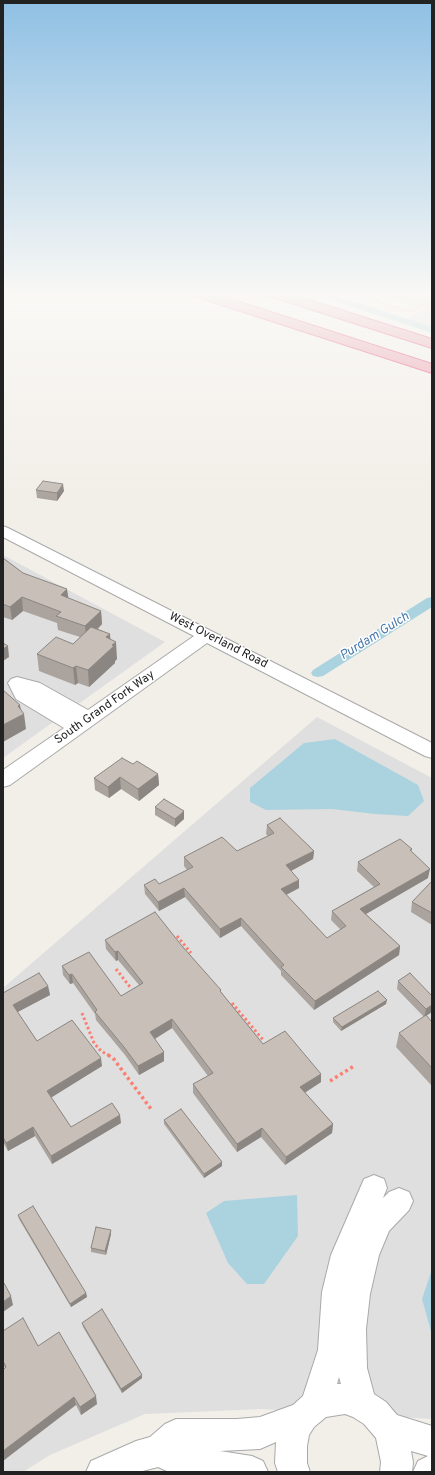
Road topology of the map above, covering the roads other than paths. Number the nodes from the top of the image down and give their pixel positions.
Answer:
1 (407, 361) edge
2 (432, 369) edge
3 (3, 531) edge
4 (207, 636) junction
5 (432, 751) edge
6 (3, 780) edge
7 (374, 1188) dead end
8 (399, 1201) dead end
9 (361, 1404) junction
10 (309, 1411) junction
11 (387, 1426) junction
12 (432, 1442) edge
13 (159, 1451) junction
14 (432, 1471) edge
15 (102, 1472) edge
16 (252, 1472) edge
17 (294, 1472) edge
18 (396, 1472) edge
19 (429, 1472) edge

1 - 2 highway
3 - 4 street, West Overland Road
4 - 5 street, West Overland Road
4 - 6 street, South Grand Fork Way
7 - 10 street
8 - 9 street
9 - 10 street
9 - 11 street
10 - 13 street
10 - 17 street
11 - 12 street
11 - 18 street
13 - 15 street
13 - 16 street
14 - 19 street

